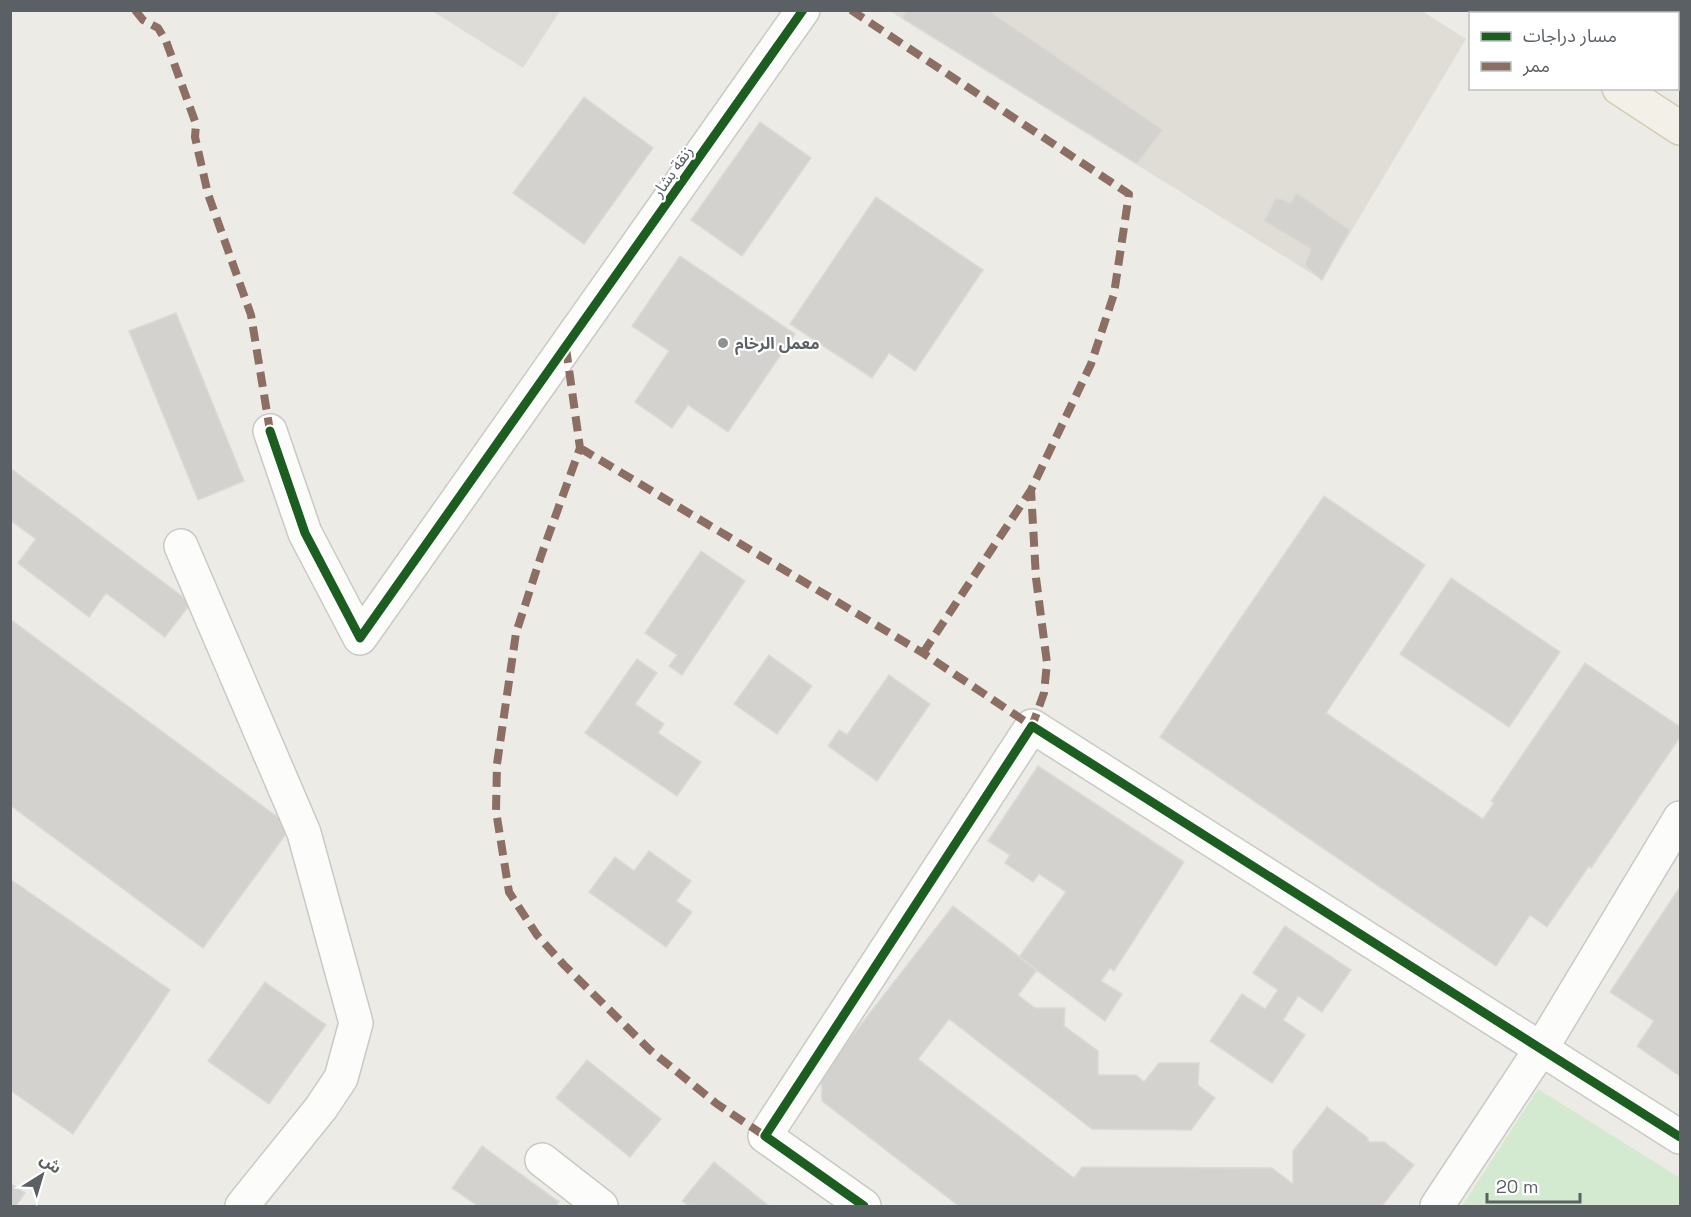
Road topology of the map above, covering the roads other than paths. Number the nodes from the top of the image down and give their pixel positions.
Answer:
1 (803, 10) edge
2 (1622, 90) edge
3 (1680, 128) edge
4 (270, 431) dead end
5 (181, 546) dead end
6 (1680, 819) edge
7 (1540, 1049) junction
8 (1680, 1137) edge
9 (542, 1160) dead end
10 (242, 1206) edge
11 (601, 1206) edge
12 (864, 1206) edge
13 (1437, 1206) edge

1 - 4 street, زنقة بشار
2 - 3 main road
5 - 10 street
6 - 7 street
7 - 8 street
7 - 12 street
7 - 13 street
9 - 11 street

